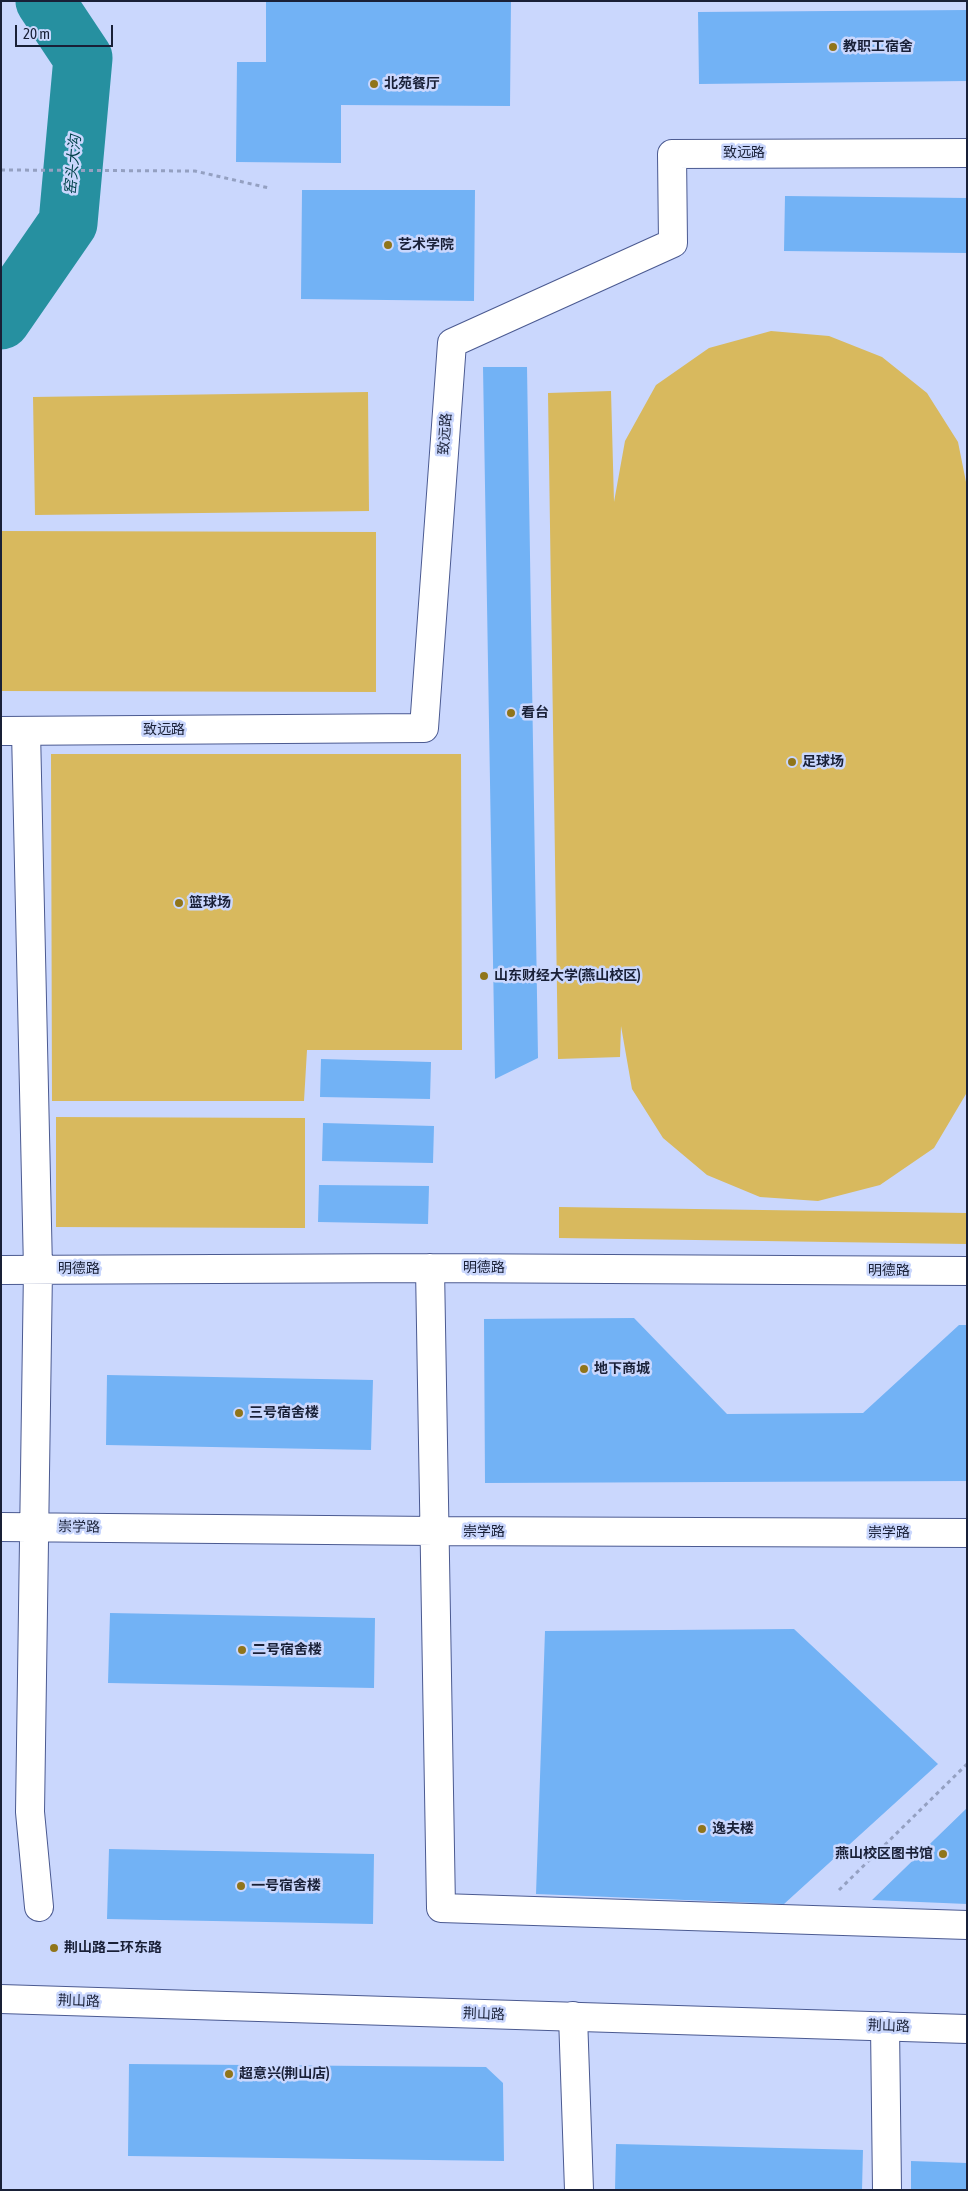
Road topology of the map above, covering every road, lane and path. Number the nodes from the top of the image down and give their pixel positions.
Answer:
1 (967, 152) edge
2 (1, 170) edge
3 (269, 188) dead end
4 (13, 731) edge
5 (430, 1268) junction
6 (38, 1269) junction
7 (1, 1270) edge
8 (967, 1271) edge
9 (33, 1526) junction
10 (1, 1527) edge
11 (434, 1531) junction
12 (967, 1533) edge
13 (967, 1764) edge
14 (39, 1907) dead end
15 (808, 1920) junction
16 (967, 1925) edge
17 (1, 1999) edge
18 (572, 2016) junction
19 (885, 2026) junction
20 (967, 2029) edge
21 (579, 2190) edge
22 (887, 2190) edge

1 - 4 main road, 致远路
2 - 3 path
4 - 6 main road
5 - 6 main road, 明德路
5 - 8 main road, 明德路
5 - 11 main road
6 - 7 main road, 明德路
6 - 9 main road
9 - 10 main road, 崇学路
9 - 11 main road, 崇学路
9 - 14 main road
11 - 12 main road, 崇学路
11 - 15 main road
13 - 15 path
15 - 16 main road
17 - 18 main road, 荆山路
18 - 19 main road, 荆山路
18 - 21 main road
19 - 20 main road, 荆山路
19 - 22 main road

